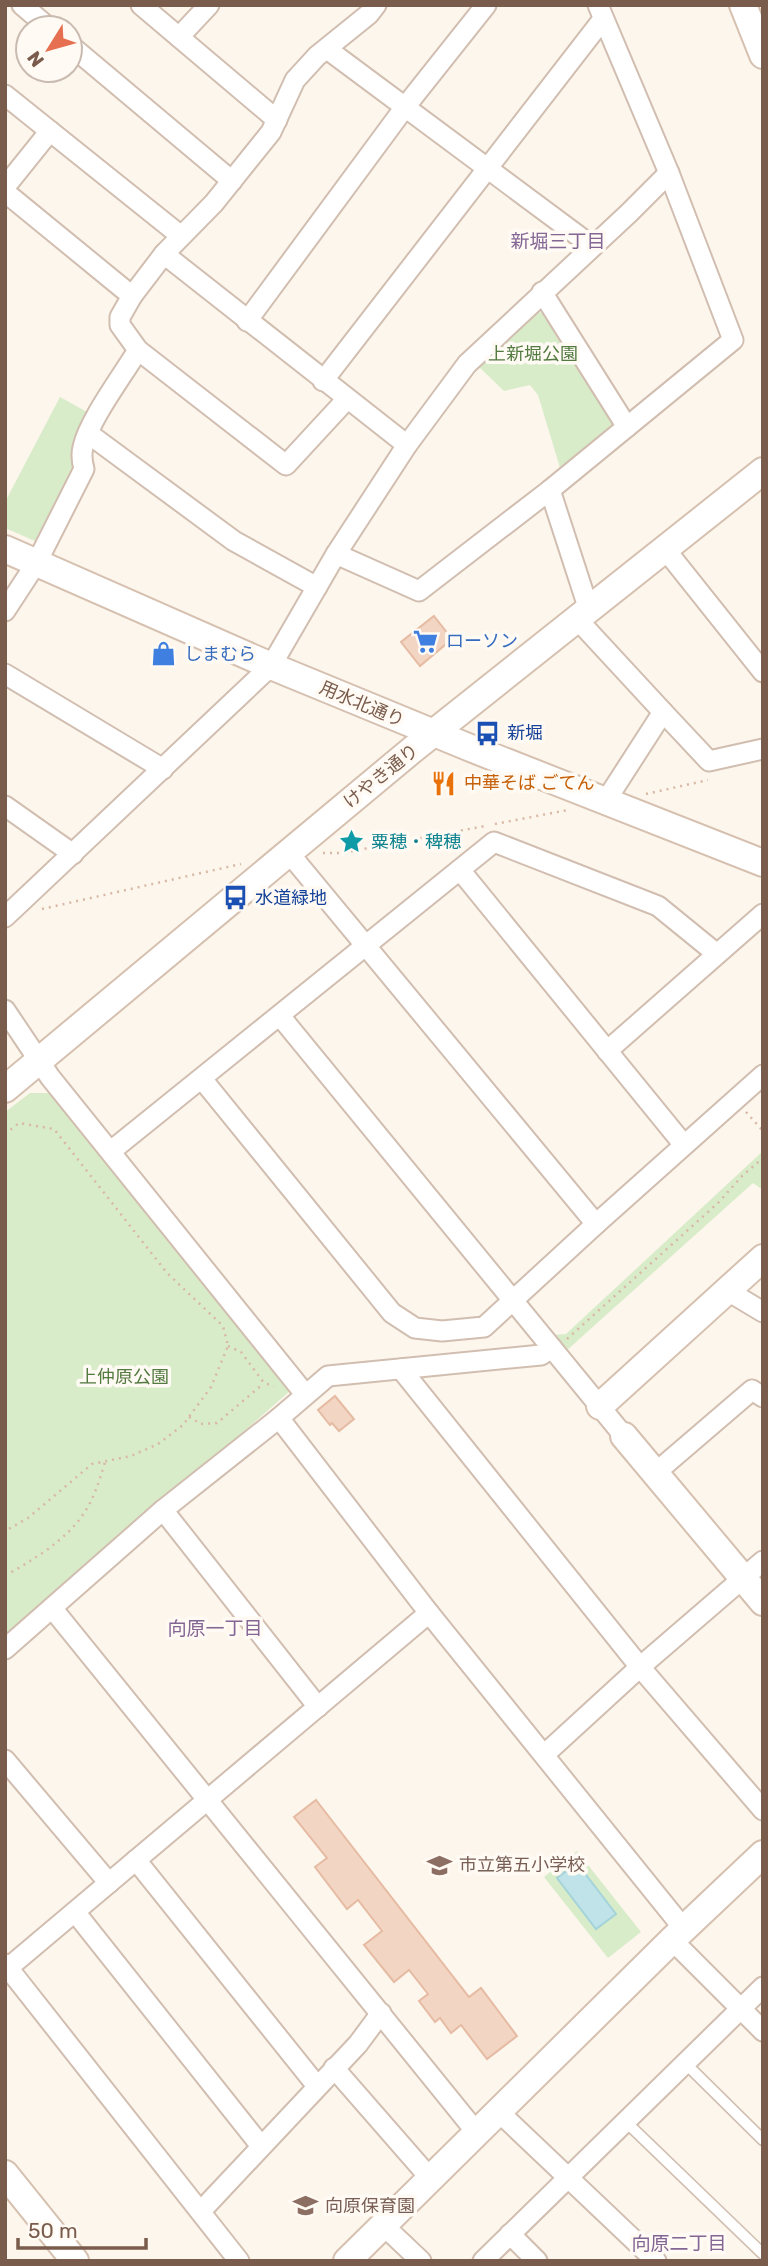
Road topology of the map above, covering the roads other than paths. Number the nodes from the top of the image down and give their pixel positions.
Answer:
1 (141, 5) edge
2 (209, 5) edge
3 (376, 5) edge
4 (486, 5) edge
5 (743, 5) edge
6 (601, 12) edge
7 (178, 37) junction
8 (327, 49) junction
9 (763, 55) edge
10 (84, 58) edge
11 (5, 95) edge
12 (405, 107) junction
13 (277, 120) junction
14 (50, 131) junction
15 (488, 168) junction
16 (668, 173) junction
17 (232, 181) junction
18 (5, 190) edge
19 (181, 236) junction
20 (592, 246) junction
21 (164, 254) junction
22 (542, 292) junction
23 (132, 296) junction
24 (247, 321) junction
25 (138, 350) junction
26 (323, 381) junction
27 (346, 399) junction
28 (627, 426) junction
29 (89, 434) junction
30 (407, 445) junction
31 (763, 471) edge
32 (550, 490) junction
33 (5, 549) edge
34 (665, 549) junction
35 (336, 554) junction
36 (37, 562) junction
37 (317, 587) junction
38 (5, 611) edge
39 (583, 615) junction
40 (271, 666) junction
41 (763, 672) edge
42 (5, 674) edge
43 (663, 712) junction
44 (434, 734) junction
45 (763, 749) edge
46 (163, 769) junction
47 (605, 802) junction
48 (5, 806) edge
49 (73, 853) junction
50 (289, 853) junction
51 (763, 863) edge
52 (460, 870) junction
53 (763, 914) edge
54 (5, 917) edge
55 (366, 946) junction
56 (717, 954) junction
57 (5, 1010) edge
58 (280, 1016) junction
59 (607, 1051) junction
60 (39, 1062) junction
61 (763, 1074) edge
62 (202, 1079) junction
63 (5, 1089) edge
64 (684, 1145) junction
65 (111, 1151) junction
66 (596, 1224) junction
67 (763, 1258) edge
68 (728, 1291) junction
69 (512, 1300) junction
70 (763, 1312) edge
71 (552, 1348) junction
72 (401, 1369) junction
73 (305, 1394) junction
74 (763, 1397) edge
75 (600, 1406) junction
76 (279, 1418) junction
77 (624, 1436) joint
78 (654, 1474) junction
79 (163, 1510) junction
80 (763, 1561) edge
81 (741, 1578) junction
82 (763, 1602) edge
83 (52, 1608) junction
84 (429, 1613) junction
85 (5, 1649) edge
86 (640, 1667) junction
87 (318, 1707) junction
88 (545, 1754) junction
89 (5, 1760) edge
90 (207, 1800) junction
91 (763, 1810) edge
92 (763, 1854) edge
93 (136, 1860) junction
94 (109, 1883) junction
95 (75, 1912) junction
96 (678, 1935) junction
97 (7, 1966) edge
98 (763, 1987) edge
99 (740, 2009) junction
100 (381, 2013) junction
101 (763, 2031) edge
102 (685, 2063) junction
103 (334, 2068) junction
104 (317, 2086) junction
105 (499, 2112) junction
106 (625, 2121) junction
107 (477, 2133) junction
108 (763, 2140) edge
109 (261, 2146) junction
110 (5, 2174) edge
111 (430, 2178) junction
112 (567, 2178) junction
113 (201, 2211) junction
114 (383, 2225) junction
115 (510, 2234) junction
116 (763, 2255) edge
117 (75, 2261) edge
118 (239, 2261) edge
119 (347, 2261) edge
120 (421, 2261) edge
121 (482, 2261) edge
122 (537, 2261) edge
123 (656, 2261) edge

1 - 7 street
2 - 7 street
3 - 8 street
4 - 12 street
5 - 9 street
6 - 15 street
6 - 16 street
7 - 13 street
8 - 12 street
8 - 13 street
10 - 17 street
11 - 14 street
12 - 15 street
12 - 24 street
13 - 17 street
14 - 18 street
14 - 19 street
15 - 20 street
15 - 26 street
16 - 20 street
16 - 28 street
17 - 19 street
18 - 23 street
19 - 21 street
20 - 22 street
21 - 23 street
21 - 24 street
22 - 28 street
22 - 30 street
23 - 25 street
24 - 26 street
25 - 27 street
25 - 29 street
26 - 27 street
27 - 30 street
28 - 32 street
29 - 36 street
29 - 37 street
30 - 35 street
31 - 34 street, けやき通り
32 - 35 street
32 - 39 street
33 - 36 street, 用水北通り
34 - 39 street, けやき通り
34 - 41 street
35 - 37 street
36 - 38 street
36 - 40 street, 用水北通り
37 - 40 street
39 - 43 street
39 - 44 street, けやき通り
40 - 44 street, 用水北通り
40 - 46 street
42 - 46 street
43 - 45 street
43 - 47 street
44 - 47 street, 用水北通り
44 - 50 street, けやき通り
46 - 49 street
47 - 51 street, 用水北通り
48 - 49 street
49 - 54 street
50 - 55 street
50 - 60 street, けやき通り
52 - 55 street
52 - 56 street
52 - 59 street
53 - 56 street
55 - 58 street
55 - 66 street
56 - 59 street
57 - 60 street
58 - 62 street
58 - 69 street
59 - 64 street
60 - 63 street, けやき通り
60 - 65 street
61 - 64 street
62 - 65 street
62 - 69 street
64 - 66 street
65 - 73 street
66 - 69 street
67 - 68 street
68 - 70 street
68 - 75 street
69 - 71 street
71 - 72 street
71 - 75 street
72 - 73 street
72 - 86 street
73 - 76 street
74 - 78 street
75 - 77 street
76 - 79 street
76 - 84 street
77 - 78 street
78 - 81 street
79 - 83 street
79 - 87 street
80 - 81 street
81 - 82 street
81 - 86 street
83 - 85 street
83 - 90 street
84 - 87 street
84 - 88 street
86 - 88 street
86 - 91 street
87 - 90 street
88 - 96 street
89 - 94 street
90 - 93 street
90 - 100 street
92 - 96 street
93 - 94 street
93 - 104 street
94 - 95 street
95 - 97 street
95 - 109 street
96 - 99 street
96 - 105 street
97 - 113 street
98 - 99 street
99 - 101 street
99 - 102 street
100 - 103 street
100 - 107 street
102 - 106 street
102 - 108 lane
103 - 104 street
103 - 111 street
104 - 109 street
105 - 107 street
105 - 112 street
106 - 112 street
106 - 116 lane
107 - 111 street
109 - 113 street
110 - 117 street
111 - 114 street
112 - 115 street
112 - 123 street
113 - 118 street
114 - 119 street
114 - 120 street
115 - 121 street
115 - 122 street

